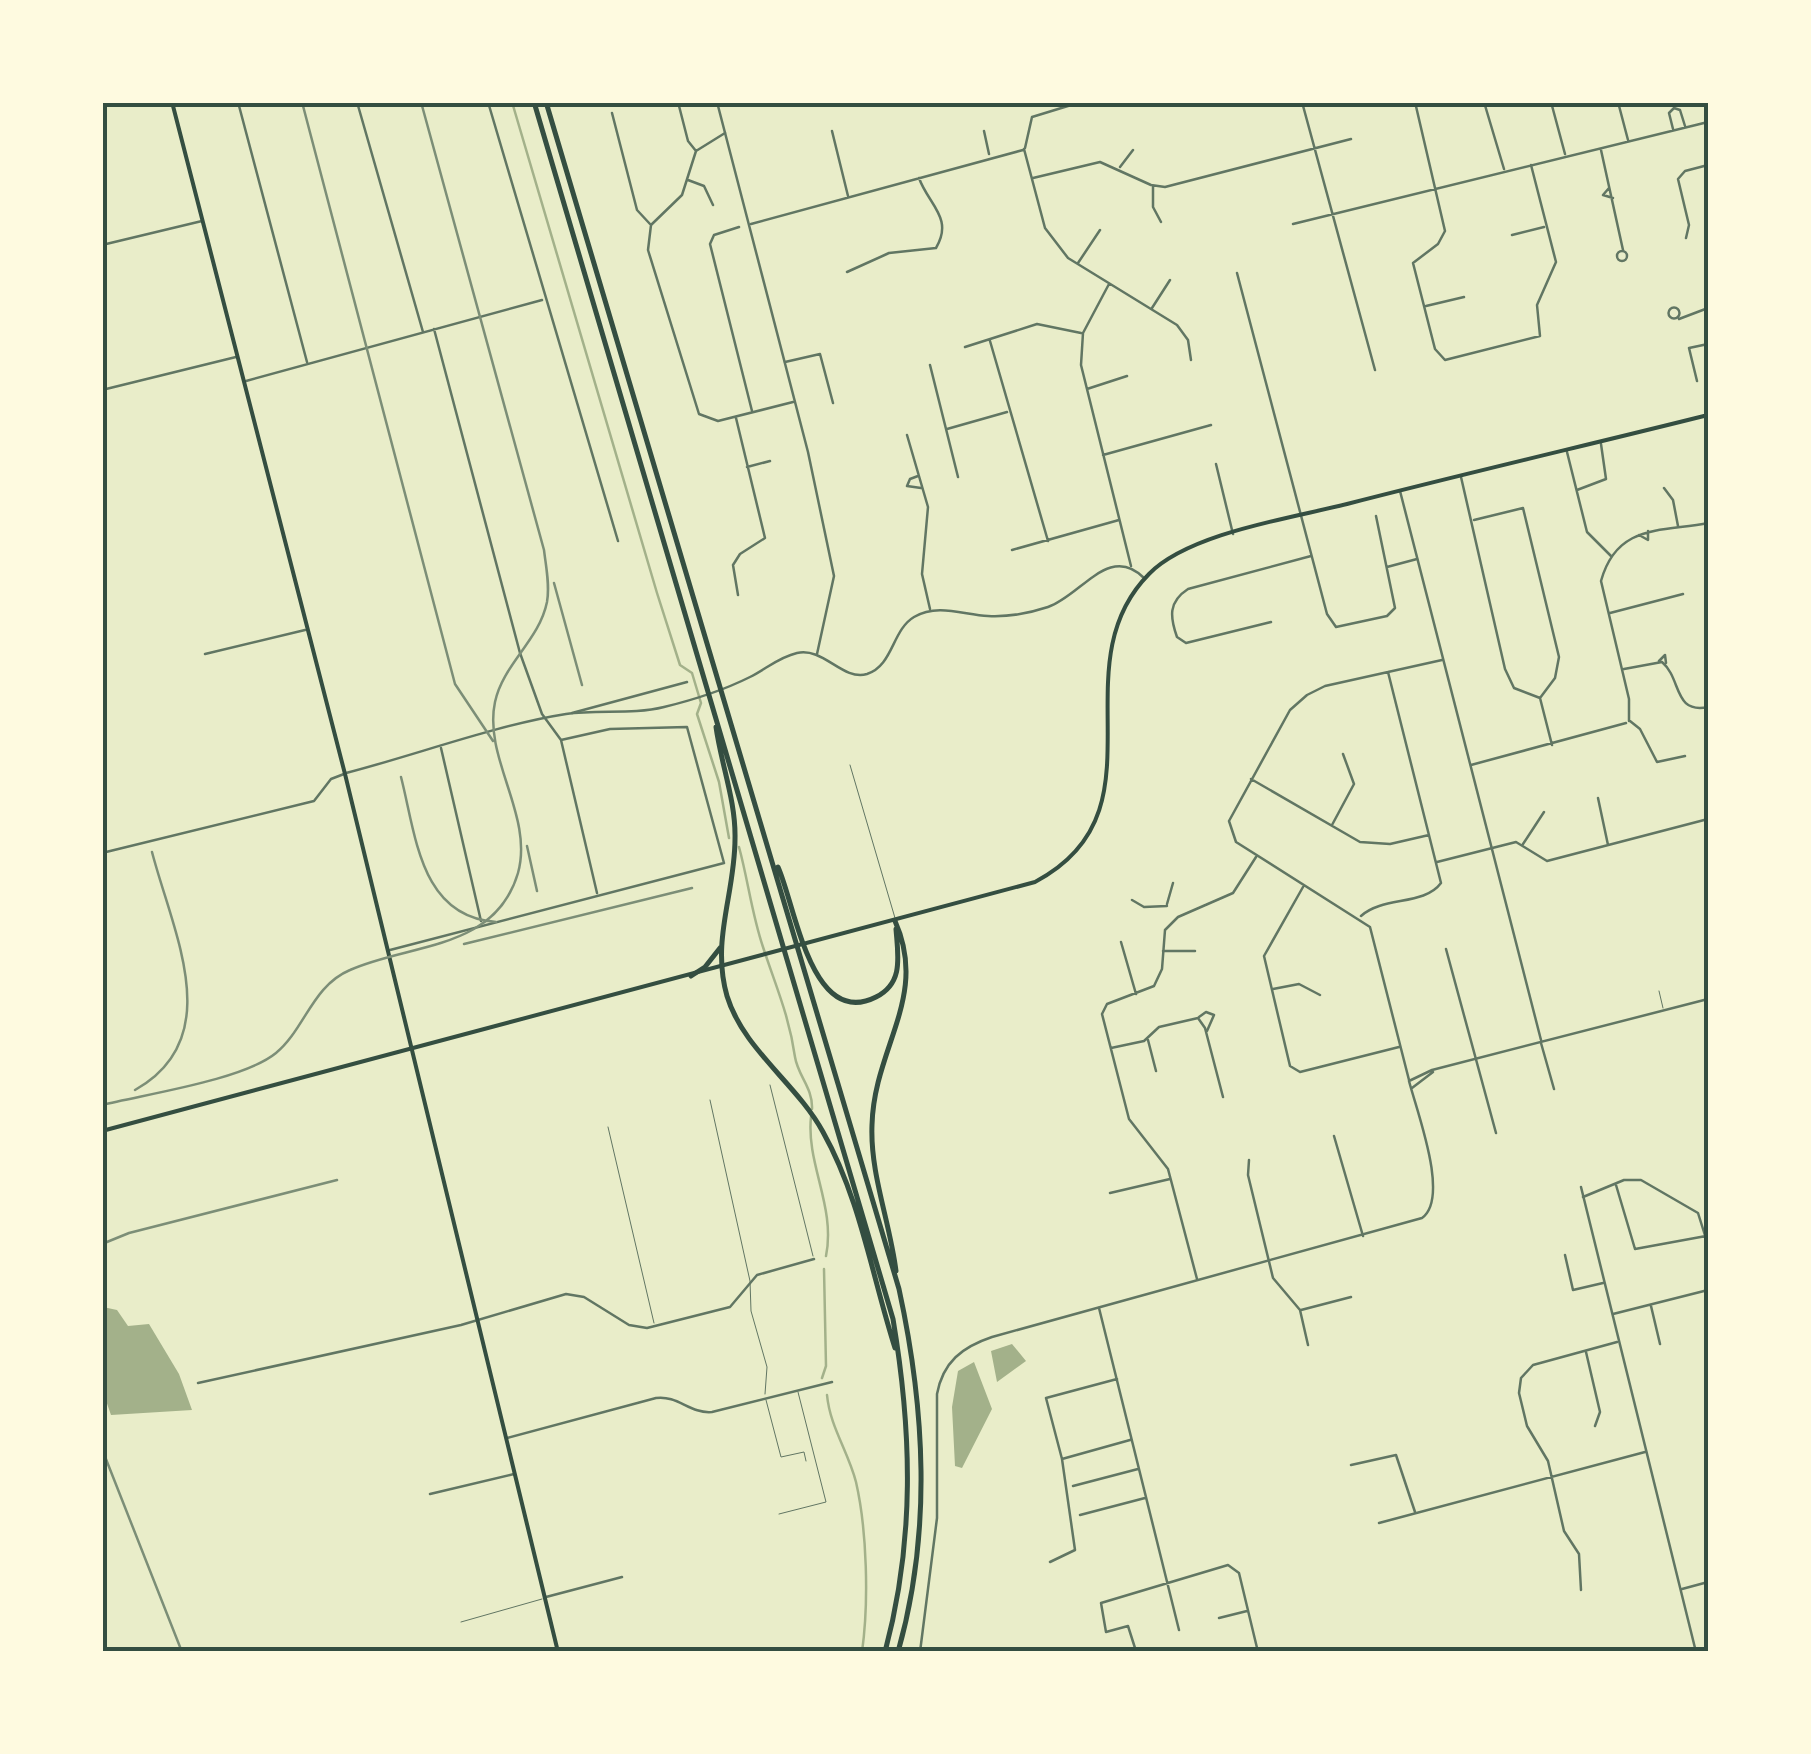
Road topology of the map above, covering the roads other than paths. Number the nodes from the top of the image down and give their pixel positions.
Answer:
1 (172, 102) edge
2 (238, 102) edge
3 (357, 102) edge
4 (488, 102) edge
5 (534, 102) edge
6 (546, 102) edge
7 (678, 102) edge
8 (717, 102) edge
9 (1081, 102) edge
10 (1302, 102) edge
11 (1414, 102) edge
12 (1484, 102) edge
13 (1551, 102) edge
14 (1618, 102) edge
15 (612, 113) dead end
16 (1708, 122) edge
17 (1685, 128) junction
18 (1673, 130) junction
19 (832, 131) dead end
20 (984, 132) dead end
21 (725, 134) junction
22 (1351, 138) dead end
23 (1628, 142) junction
24 (1600, 148) junction
25 (1024, 149) junction
26 (1314, 149) junction
27 (1132, 150) dead end
28 (696, 151) junction
29 (990, 157) junction
30 (1565, 157) junction
31 (1532, 164) junction
32 (1708, 166) edge
33 (1120, 168) junction
34 (1504, 170) junction
35 (919, 178) junction
36 (1033, 178) junction
37 (686, 180) junction
38 (1153, 186) junction
39 (1436, 187) junction
40 (1610, 188) junction
41 (849, 197) junction
42 (1613, 198) junction
43 (712, 205) dead end
44 (1331, 214) junction
45 (202, 222) junction
46 (1161, 222) dead end
47 (749, 224) junction
48 (1293, 224) dead end
49 (651, 225) junction
50 (1547, 226) junction
51 (739, 227) joint
52 (1100, 230) dead end
53 (1512, 235) dead end
54 (1686, 238) dead end
55 (102, 245) edge
56 (1624, 250) dead end
57 (1077, 264) junction
58 (848, 272) dead end
59 (1237, 273) dead end
60 (1170, 280) dead end
61 (1109, 284) junction
62 (1464, 297) dead end
63 (544, 299) junction
64 (1424, 306) junction
65 (1152, 308) junction
66 (1708, 308) edge
67 (1678, 320) dead end
68 (434, 329) junction
69 (423, 332) junction
70 (1082, 333) junction
71 (990, 340) junction
72 (1708, 344) edge
73 (966, 347) dead end
74 (238, 356) junction
75 (1191, 360) dead end
76 (784, 362) junction
77 (307, 364) junction
78 (930, 365) dead end
79 (1375, 370) dead end
80 (1127, 376) dead end
81 (1696, 381) dead end
82 (244, 382) junction
83 (1086, 389) junction
84 (102, 390) edge
85 (795, 401) junction
86 (832, 402) dead end
87 (752, 412) junction
88 (1009, 412) junction
89 (736, 416) junction
90 (1708, 416) edge
91 (1211, 425) dead end
92 (946, 429) junction
93 (908, 435) dead end
94 (1600, 442) junction
95 (1566, 450) junction
96 (1102, 455) junction
97 (770, 461) dead end
98 (1216, 464) dead end
99 (747, 467) junction
100 (1461, 475) junction
101 (919, 476) junction
102 (958, 477) dead end
103 (922, 488) junction
104 (1664, 488) dead end
105 (1400, 490) junction
106 (1576, 490) junction
107 (1300, 516) junction
108 (1376, 516) dead end
109 (1120, 520) junction
110 (1473, 520) junction
111 (1708, 523) edge
112 (1678, 528) junction
113 (1647, 529) junction
114 (1233, 534) junction
115 (1638, 534) junction
116 (618, 541) dead end
117 (1048, 541) junction
118 (1012, 550) dead end
119 (1311, 556) junction
120 (1612, 556) junction
121 (1417, 559) junction
122 (1131, 566) junction
123 (1386, 567) junction
124 (1144, 579) junction
125 (1683, 594) dead end
126 (738, 595) dead end
127 (931, 611) junction
128 (1609, 614) junction
129 (1271, 622) dead end
130 (308, 629) junction
131 (204, 654) dead end
132 (817, 654) junction
133 (1442, 660) junction
134 (1622, 670) junction
135 (1388, 671) junction
136 (687, 682) dead end
137 (1540, 698) junction
138 (1708, 707) edge
139 (713, 709) junction
140 (566, 714) junction
141 (546, 720) junction
142 (1628, 720) junction
143 (561, 740) junction
144 (1552, 745) junction
145 (440, 748) junction
146 (1343, 754) dead end
147 (1685, 756) dead end
148 (850, 765) dead end
149 (1469, 766) junction
150 (345, 774) junction
151 (1250, 778) junction
152 (1598, 798) dead end
153 (1544, 812) dead end
154 (1708, 820) edge
155 (1330, 827) junction
156 (1429, 835) junction
157 (1522, 845) junction
158 (1608, 845) junction
159 (1490, 847) junction
160 (770, 848) junction
161 (102, 853) edge
162 (1257, 856) junction
163 (1436, 862) junction
164 (1174, 883) dead end
165 (1305, 884) junction
166 (598, 895) junction
167 (1132, 900) dead end
168 (1167, 906) junction
169 (1178, 917) junction
170 (1360, 917) junction
171 (896, 922) junction
172 (482, 924) junction
173 (1121, 942) dead end
174 (721, 945) junction
175 (1446, 949) dead end
176 (388, 950) junction
177 (1195, 951) dead end
178 (1162, 952) junction
179 (720, 969) junction
180 (691, 976) junction
181 (1272, 989) junction
182 (1659, 991) dead end
183 (1320, 994) dead end
184 (1136, 996) junction
185 (1708, 999) edge
186 (1664, 1010) junction
187 (1198, 1018) junction
188 (1206, 1030) junction
189 (1148, 1038) junction
190 (1541, 1041) junction
191 (1400, 1046) junction
192 (1110, 1048) junction
193 (410, 1051) junction
194 (1474, 1059) junction
195 (1443, 1067) junction
196 (1156, 1071) dead end
197 (1409, 1081) junction
198 (770, 1085) dead end
199 (1411, 1089) junction
200 (1554, 1089) dead end
201 (1222, 1097) dead end
202 (710, 1100) dead end
203 (608, 1127) dead end
204 (102, 1130) edge
205 (1496, 1133) dead end
206 (1334, 1136) dead end
207 (1249, 1160) dead end
208 (1172, 1178) junction
209 (1616, 1183) junction
210 (1581, 1187) dead end
211 (1110, 1194) dead end
212 (1583, 1198) junction
213 (1363, 1236) junction
214 (1706, 1236) edge
215 (1708, 1245) edge
216 (1564, 1255) dead end
217 (814, 1259) joint
218 (1269, 1261) junction
219 (1197, 1279) junction
220 (750, 1281) junction
221 (1604, 1283) junction
222 (898, 1288) junction
223 (1708, 1290) edge
224 (1351, 1297) dead end
225 (1650, 1305) junction
226 (1099, 1306) junction
227 (1300, 1310) junction
228 (1612, 1314) junction
229 (476, 1319) junction
230 (655, 1326) junction
231 (1618, 1341) junction
232 (1660, 1344) dead end
233 (1308, 1345) dead end
234 (1586, 1350) junction
235 (901, 1366) junction
236 (1117, 1379) junction
237 (832, 1382) dead end
238 (198, 1383) dead end
239 (798, 1392) junction
240 (766, 1400) junction
241 (1595, 1426) dead end
242 (506, 1438) junction
243 (1132, 1440) junction
244 (1645, 1452) junction
245 (1062, 1460) junction
246 (806, 1461) dead end
247 (1351, 1465) dead end
248 (1139, 1468) junction
249 (514, 1474) junction
250 (1553, 1477) junction
251 (1073, 1486) dead end
252 (430, 1494) dead end
253 (1146, 1498) junction
254 (1416, 1513) junction
255 (779, 1514) dead end
256 (1080, 1515) dead end
257 (1378, 1523) dead end
258 (1050, 1562) dead end
259 (622, 1577) dead end
260 (1168, 1580) junction
261 (1708, 1582) edge
262 (1680, 1589) junction
263 (1581, 1590) dead end
264 (544, 1597) junction
265 (1248, 1611) junction
266 (1219, 1618) dead end
267 (461, 1622) dead end
268 (1179, 1630) dead end
269 (1135, 1648) dead end
270 (558, 1652) edge
271 (886, 1652) edge
272 (898, 1652) edge
273 (920, 1652) edge
274 (1258, 1652) edge
275 (1696, 1652) edge

1 - 45 main road
2 - 77 street
3 - 69 street
4 - 63 street
5 - 139 highway
6 - 160 highway
7 - 28 street
8 - 21 street
9 - 25 street
10 - 26 street
11 - 39 street
12 - 34 street
13 - 30 street
14 - 23 street
15 - 49 street
16 - 17 street
17 - 18 street
17 - 18 street
18 - 23 street
19 - 41 street
20 - 29 street
21 - 28 street
21 - 47 street
22 - 26 street
23 - 24 street
24 - 30 street
24 - 40 street
25 - 29 street
25 - 36 street
26 - 38 street
26 - 44 street
27 - 33 street
28 - 37 street
29 - 35 street
30 - 31 street
31 - 34 street
31 - 50 street
32 - 54 street
33 - 36 street
33 - 38 street
34 - 39 street
35 - 41 street
35 - 58 street
36 - 57 street
37 - 43 street
37 - 49 street
38 - 46 street
39 - 44 street
39 - 64 street
40 - 42 street
40 - 42 street
41 - 47 street
42 - 56 street
44 - 48 street
44 - 79 street
45 - 55 street
45 - 74 main road
47 - 51 lane
47 - 76 street
49 - 89 street
50 - 53 street
50 - 64 street
51 - 87 street
52 - 57 street
57 - 61 street
59 - 107 street
60 - 65 street
61 - 65 street
61 - 70 street
62 - 64 street
63 - 68 street
63 - 116 street
65 - 75 street
66 - 67 street
68 - 69 street
68 - 141 street
69 - 77 street
70 - 71 street
70 - 83 street
71 - 73 street
71 - 88 street
72 - 81 street
74 - 82 main road
74 - 84 street
76 - 85 street
76 - 86 street
77 - 82 street
78 - 92 street
80 - 83 street
82 - 130 main road
83 - 96 street
85 - 87 street
85 - 132 street
87 - 89 street
88 - 92 street
88 - 117 street
89 - 99 street
90 - 94 main road
91 - 96 street
92 - 102 street
93 - 101 street
94 - 95 main road
94 - 106 street
95 - 100 main road
95 - 106 street
96 - 109 street
97 - 99 street
98 - 114 street
99 - 126 street
100 - 105 main road
100 - 110 street
101 - 103 street
101 - 103 street
103 - 127 street
104 - 112 street
105 - 107 main road
105 - 121 street
106 - 120 street
107 - 114 main road
107 - 119 street
108 - 123 street
109 - 117 street
109 - 122 street
110 - 137 street
110 - 137 street
111 - 112 street
112 - 113 street
113 - 115 street
113 - 115 street
114 - 124 main road
115 - 120 street
117 - 118 street
119 - 123 street
119 - 129 street
120 - 128 street
121 - 123 street
121 - 133 street
122 - 124 street
122 - 127 street
124 - 171 main road
125 - 128 street
127 - 132 street
128 - 134 street
130 - 131 street
130 - 150 main road
132 - 140 street
133 - 135 street
133 - 149 street
134 - 138 street
134 - 142 street
135 - 151 street
135 - 156 street
136 - 140 street
137 - 144 street
139 - 174 highway
139 - 235 highway
140 - 141 street
141 - 143 street
141 - 145 street
142 - 144 street
142 - 147 street
143 - 166 street
143 - 166 street
144 - 149 street
145 - 150 street
145 - 172 street
146 - 155 street
148 - 171 lane
149 - 159 street
150 - 161 street
150 - 176 main road
151 - 155 street
151 - 162 street
152 - 158 street
153 - 157 street
154 - 158 street
155 - 156 street
156 - 163 street
157 - 158 street
157 - 159 street
159 - 163 street
159 - 190 street
160 - 171 highway
160 - 222 highway
162 - 165 street
162 - 169 street
163 - 170 street
164 - 168 street
165 - 170 street
165 - 181 street
166 - 172 street
167 - 168 street
168 - 169 street
169 - 178 street
170 - 191 street
171 - 179 main road
171 - 222 highway
172 - 176 street
173 - 184 street
174 - 179 highway
174 - 180 highway
175 - 194 street
176 - 193 main road
177 - 178 street
178 - 184 street
179 - 180 main road
179 - 235 highway
180 - 193 main road
181 - 183 street
181 - 191 street
182 - 186 lane
184 - 192 street
185 - 186 street
186 - 190 street
187 - 188 street
187 - 188 street
187 - 189 street
188 - 201 street
189 - 192 street
189 - 196 street
190 - 194 street
190 - 200 street
191 - 197 street
192 - 208 street
193 - 204 main road
193 - 229 main road
194 - 195 street
194 - 205 street
195 - 197 street
195 - 199 street
197 - 199 street
198 - 217 lane
199 - 213 street
202 - 220 lane
203 - 230 lane
206 - 213 street
207 - 218 street
208 - 211 street
208 - 219 street
209 - 212 street
209 - 214 street
209 - 214 street
210 - 212 street
212 - 221 street
213 - 218 street
214 - 215 street
216 - 221 street
217 - 220 street
218 - 219 street
218 - 227 street
219 - 226 street
220 - 230 street
220 - 240 lane
221 - 228 street
222 - 272 highway
223 - 225 street
224 - 227 street
225 - 228 street
225 - 232 street
226 - 236 street
226 - 273 street
227 - 233 street
228 - 231 street
229 - 230 street
229 - 238 street
229 - 242 main road
231 - 234 street
231 - 244 street
234 - 241 street
234 - 250 street
235 - 271 highway
236 - 243 street
236 - 245 street
237 - 239 street
239 - 240 street
239 - 255 lane
240 - 242 street
240 - 246 lane
242 - 249 main road
243 - 245 street
243 - 248 street
244 - 250 street
244 - 262 street
245 - 258 street
247 - 254 street
248 - 251 street
248 - 253 street
249 - 252 street
249 - 264 main road
250 - 254 street
250 - 263 street
253 - 256 street
253 - 260 street
254 - 257 street
259 - 264 street
260 - 265 street
260 - 268 street
260 - 269 street
261 - 262 street
262 - 275 street
264 - 267 lane
264 - 270 main road
265 - 266 street
265 - 274 street

